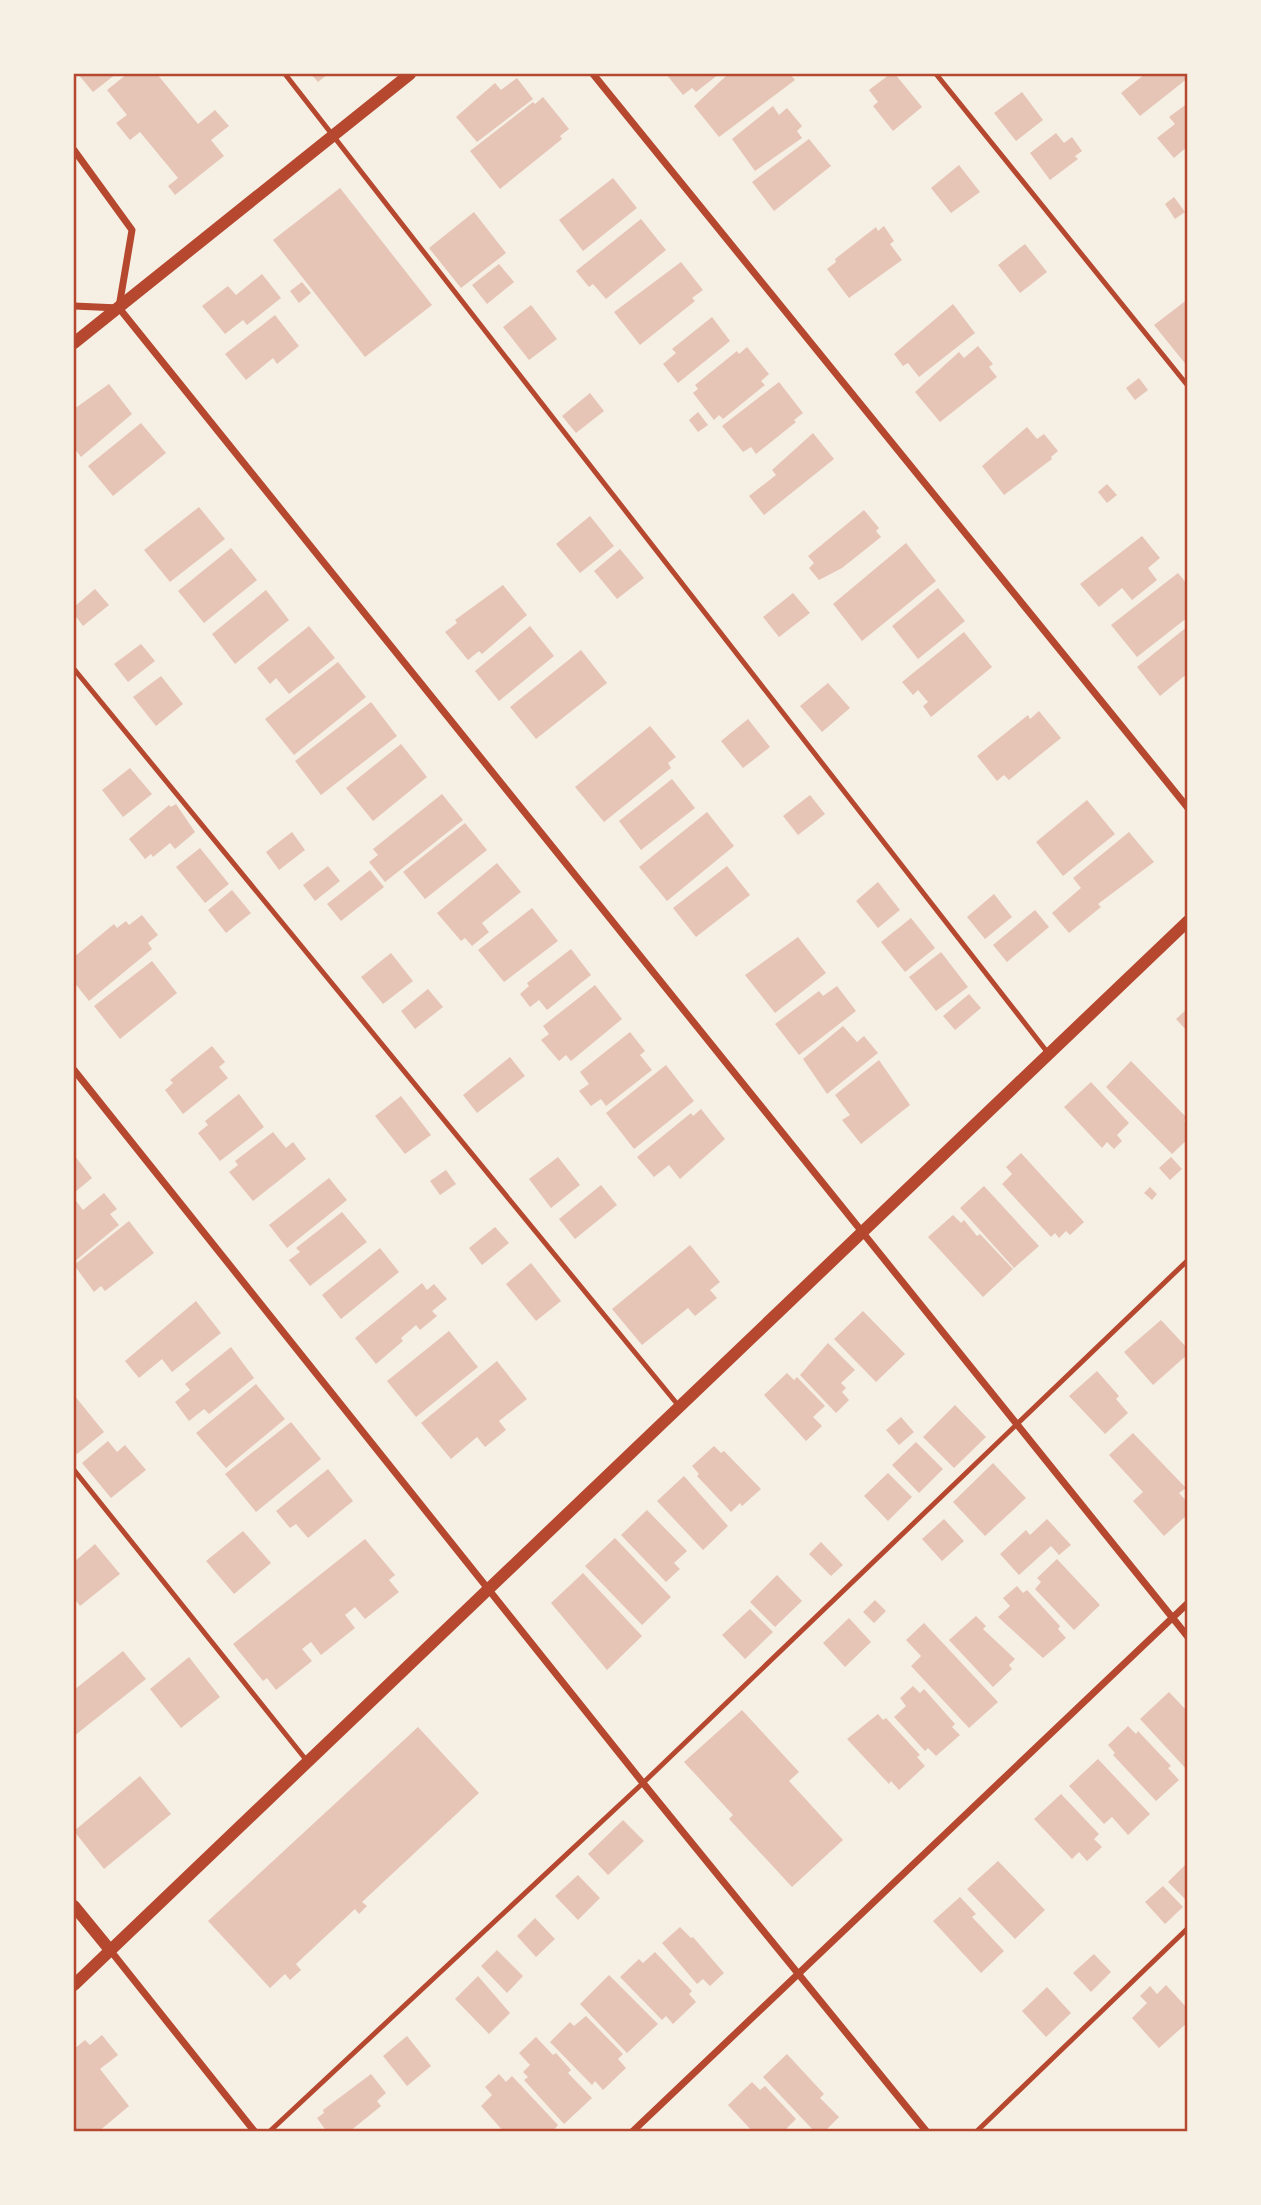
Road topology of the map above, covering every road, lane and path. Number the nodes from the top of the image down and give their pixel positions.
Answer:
1 (285, 74) edge
2 (410, 74) edge
3 (593, 74) edge
4 (936, 74) edge
5 (334, 135) junction
6 (74, 150) edge
7 (74, 306) edge
8 (119, 308) junction
9 (74, 343) edge
10 (1188, 386) edge
11 (74, 669) edge
12 (1188, 808) edge
13 (1188, 921) edge
14 (1048, 1053) junction
15 (74, 1070) edge
16 (862, 1229) junction
17 (1188, 1260) edge
18 (678, 1405) junction
19 (1016, 1427) junction
20 (74, 1470) edge
21 (489, 1587) junction
22 (1188, 1603) edge
23 (1172, 1618) junction
24 (1188, 1637) edge
25 (307, 1761) junction
26 (643, 1783) junction
27 (74, 1906) edge
28 (1188, 1928) edge
29 (110, 1950) junction
30 (798, 1973) junction
31 (74, 1985) edge
32 (255, 2132) edge
33 (269, 2132) edge
34 (632, 2132) edge
35 (927, 2132) edge
36 (976, 2132) edge

1 - 5 lane
2 - 5 street
3 - 12 street
4 - 10 lane
5 - 8 street
5 - 14 lane
6 - 8 street
7 - 8 street
8 - 9 street
8 - 16 street
11 - 18 lane
13 - 14 street
14 - 16 street
15 - 21 street
16 - 18 street
16 - 19 street
17 - 19 lane
18 - 21 street
19 - 23 street
19 - 26 lane
20 - 25 lane
21 - 25 street
21 - 26 street
22 - 23 street
23 - 24 street
23 - 30 street
25 - 29 street
26 - 30 street
26 - 33 lane
27 - 29 street
28 - 36 lane
29 - 31 street
29 - 32 street
30 - 34 street
30 - 35 street

